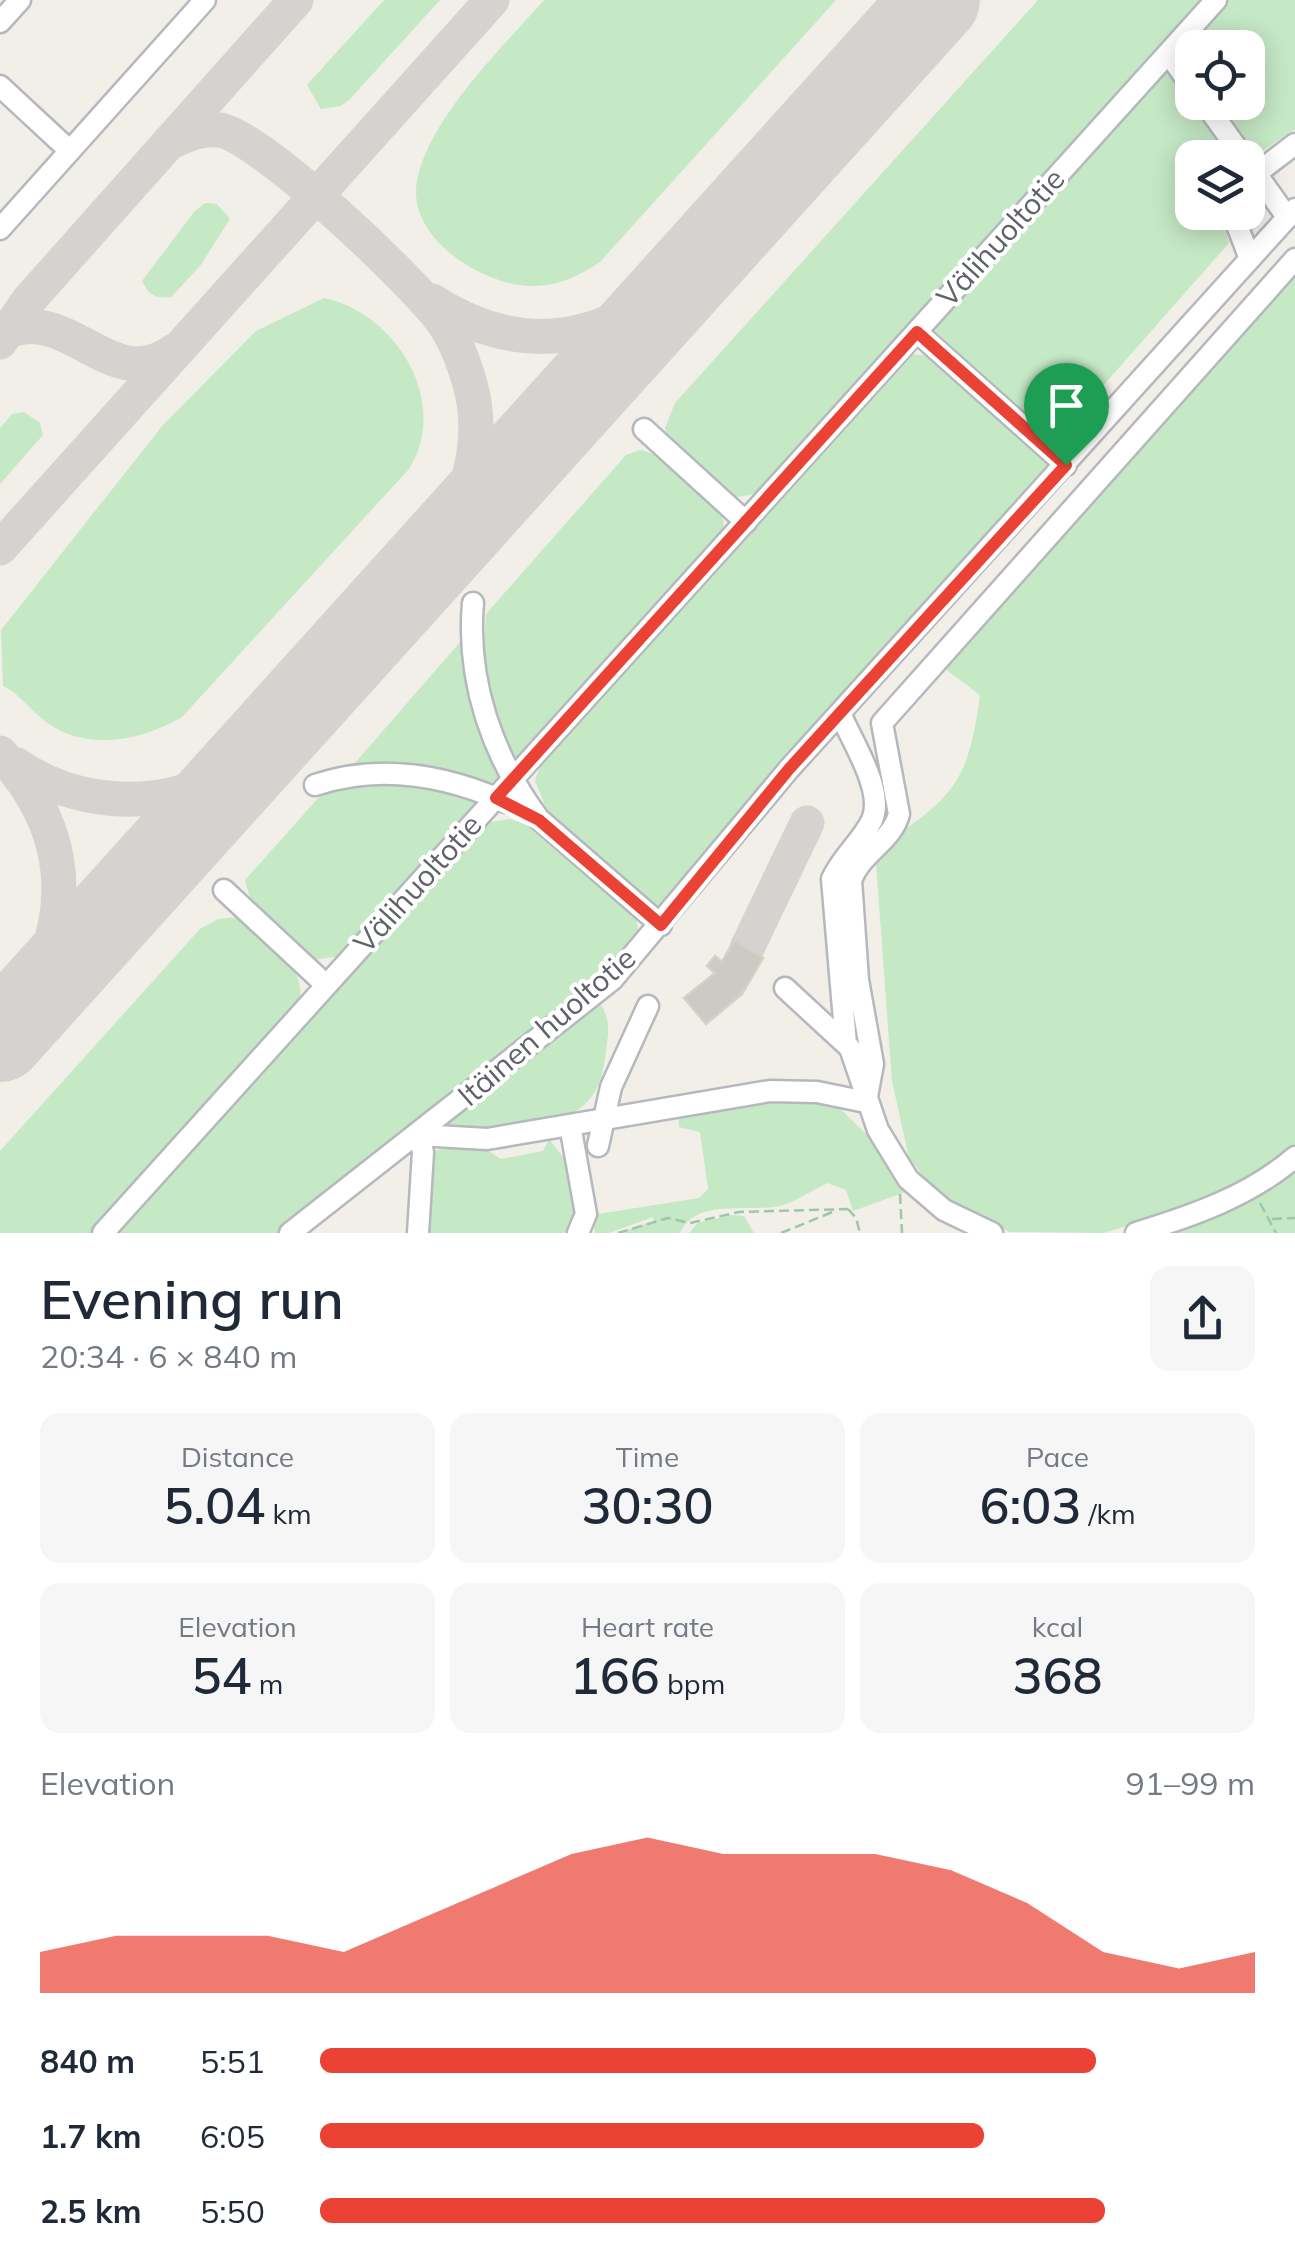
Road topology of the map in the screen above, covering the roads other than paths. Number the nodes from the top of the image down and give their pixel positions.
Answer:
1 (20, 0) edge
2 (205, 0) edge
3 (1216, 0) edge
4 (0, 22) edge
5 (1168, 53) junction
6 (1175, 63) edge
7 (0, 86) edge
8 (1295, 144) edge
9 (70, 151) junction
10 (1265, 160) edge
11 (1265, 185) edge
12 (1291, 213) edge
13 (0, 229) edge
14 (1239, 230) edge
15 (1250, 259) junction
16 (1295, 259) edge
17 (917, 332) junction
18 (644, 429) dead end
19 (1066, 465) junction
20 (746, 522) junction
21 (473, 603) dead end
22 (841, 715) junction
23 (513, 779) junction
24 (315, 785) dead end
25 (496, 798) junction
26 (539, 820) junction
27 (224, 890) dead end
28 (661, 925) junction
29 (326, 985) junction
30 (785, 988) dead end
31 (648, 1006) dead end
32 (846, 1044) junction
33 (866, 1102) junction
34 (600, 1120) junction
35 (570, 1126) junction
36 (419, 1135) junction
37 (598, 1146) dead end
38 (1295, 1157) edge
39 (103, 1233) edge
40 (290, 1233) edge
41 (418, 1233) edge
42 (578, 1233) edge
43 (992, 1233) edge
44 (1136, 1233) edge

1 - 4 lane
2 - 9 lane
3 - 5 lane, Välihuoltotie
5 - 6 lane
5 - 17 lane, Välihuoltotie
7 - 9 lane
8 - 10 lane
9 - 13 lane
11 - 12 lane
12 - 15 lane, Itäinen huoltotie
14 - 15 lane
15 - 19 lane, Itäinen huoltotie
16 - 33 lane
17 - 19 lane
17 - 20 lane, Välihuoltotie
18 - 20 lane
19 - 22 lane, Itäinen huoltotie
20 - 23 lane, Välihuoltotie
21 - 23 lane
22 - 28 lane, Itäinen huoltotie
22 - 32 lane
23 - 25 lane, Välihuoltotie
23 - 26 lane
24 - 25 lane
25 - 26 lane
25 - 29 lane, Välihuoltotie
26 - 28 lane
27 - 29 lane
28 - 36 lane, Itäinen huoltotie
29 - 39 lane, Välihuoltotie
30 - 32 lane
31 - 34 lane
32 - 33 lane
33 - 34 lane
33 - 43 lane
34 - 35 lane
34 - 37 lane
35 - 36 lane
35 - 42 lane
36 - 40 lane, Itäinen huoltotie
36 - 41 lane
38 - 44 lane

